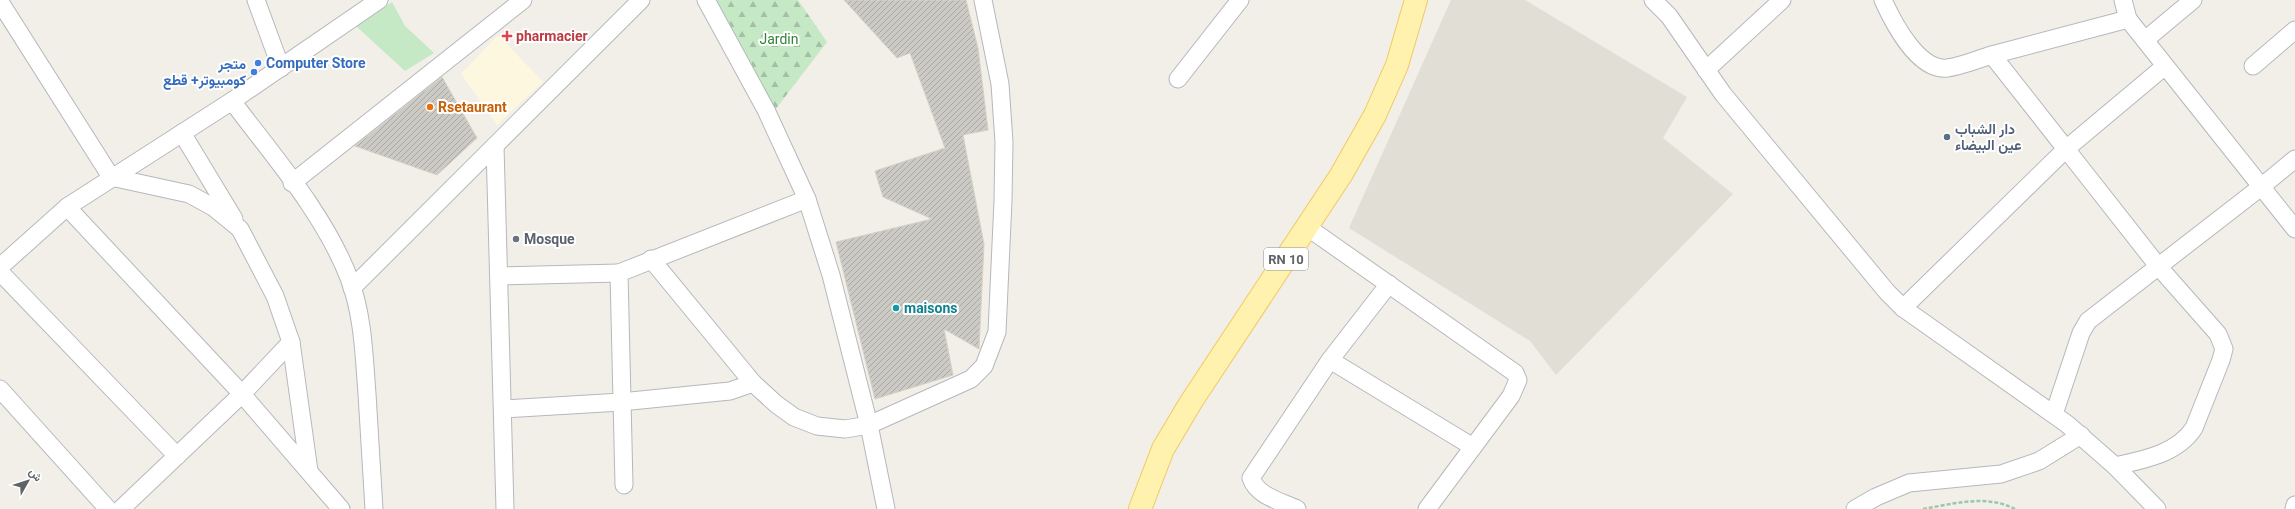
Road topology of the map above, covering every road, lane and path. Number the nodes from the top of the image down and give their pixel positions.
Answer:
1 (256, 0) edge
2 (523, 0) edge
3 (641, 0) edge
4 (706, 0) edge
5 (983, 0) edge
6 (1240, 0) edge
7 (1653, 0) edge
8 (1782, 0) edge
9 (1882, 0) edge
10 (2123, 0) edge
11 (2193, 0) edge
12 (375, 1) edge
13 (0, 2) edge
14 (1416, 2) edge
15 (2128, 19) junction
16 (2295, 30) edge
17 (2145, 40) junction
18 (1992, 55) junction
19 (2165, 66) junction
20 (2253, 66) dead end
21 (281, 68) junction
22 (1706, 70) junction
23 (1178, 79) dead end
24 (232, 101) junction
25 (182, 133) junction
26 (495, 146) junction
27 (2066, 149) junction
28 (2295, 159) edge
29 (111, 177) junction
30 (292, 183) junction
31 (2261, 188) junction
32 (807, 200) junction
33 (67, 207) junction
34 (1307, 227) junction
35 (240, 229) junction
36 (2295, 229) edge
37 (651, 259) junction
38 (2158, 266) junction
39 (0, 267) edge
40 (0, 272) edge
41 (619, 273) junction
42 (500, 276) junction
43 (1389, 284) junction
44 (352, 288) junction
45 (1903, 308) junction
46 (291, 342) junction
47 (1330, 360) junction
48 (753, 383) junction
49 (0, 388) edge
50 (242, 394) junction
51 (621, 402) junction
52 (503, 409) junction
53 (2054, 414) junction
54 (869, 425) junction
55 (2081, 435) junction
56 (1473, 447) junction
57 (177, 456) junction
58 (2115, 466) junction
59 (309, 471) junction
60 (624, 485) dead end
61 (2295, 505) edge
62 (108, 509) edge
63 (121, 509) edge
64 (341, 509) edge
65 (374, 509) edge
66 (505, 509) edge
67 (886, 509) edge
68 (1140, 509) edge
69 (1297, 509) edge
70 (1427, 509) edge
71 (1856, 509) edge
72 (1923, 509) edge
73 (2015, 509) edge
74 (2157, 509) edge
75 (2294, 509) edge

1 - 21 street
2 - 30 street
3 - 26 street
4 - 32 street
5 - 54 street
6 - 23 street
7 - 22 street
8 - 22 street
9 - 18 street
10 - 15 street
11 - 17 street
12 - 21 street
13 - 29 street
14 - 34 main road, RN 10
15 - 17 street
15 - 18 street
16 - 20 street
17 - 19 street
18 - 27 street
19 - 27 street
19 - 31 street
21 - 24 street
22 - 45 street
24 - 25 street
24 - 30 street
25 - 29 street
25 - 35 street
26 - 42 street
26 - 44 street
27 - 38 street
27 - 45 street
28 - 31 street
29 - 33 street
29 - 35 street
30 - 44 street
31 - 36 street
31 - 38 street
32 - 37 street
32 - 54 street
33 - 39 street
33 - 50 street
34 - 43 street
34 - 68 main road, RN 10
35 - 46 street
37 - 41 street
37 - 48 street
38 - 53 street
38 - 58 street
40 - 57 street
41 - 42 street
41 - 51 street
42 - 52 street
43 - 47 street
43 - 56 street
44 - 65 street
45 - 53 street
46 - 50 street
46 - 59 street
47 - 56 street
47 - 69 street
48 - 51 street
48 - 54 street
49 - 62 street
50 - 57 street
50 - 59 street
51 - 52 street
51 - 60 street
52 - 66 street
53 - 55 street
54 - 67 street
55 - 58 street
55 - 71 street
56 - 70 street
57 - 63 street
58 - 74 street
59 - 64 street
61 - 75 street
72 - 73 path

